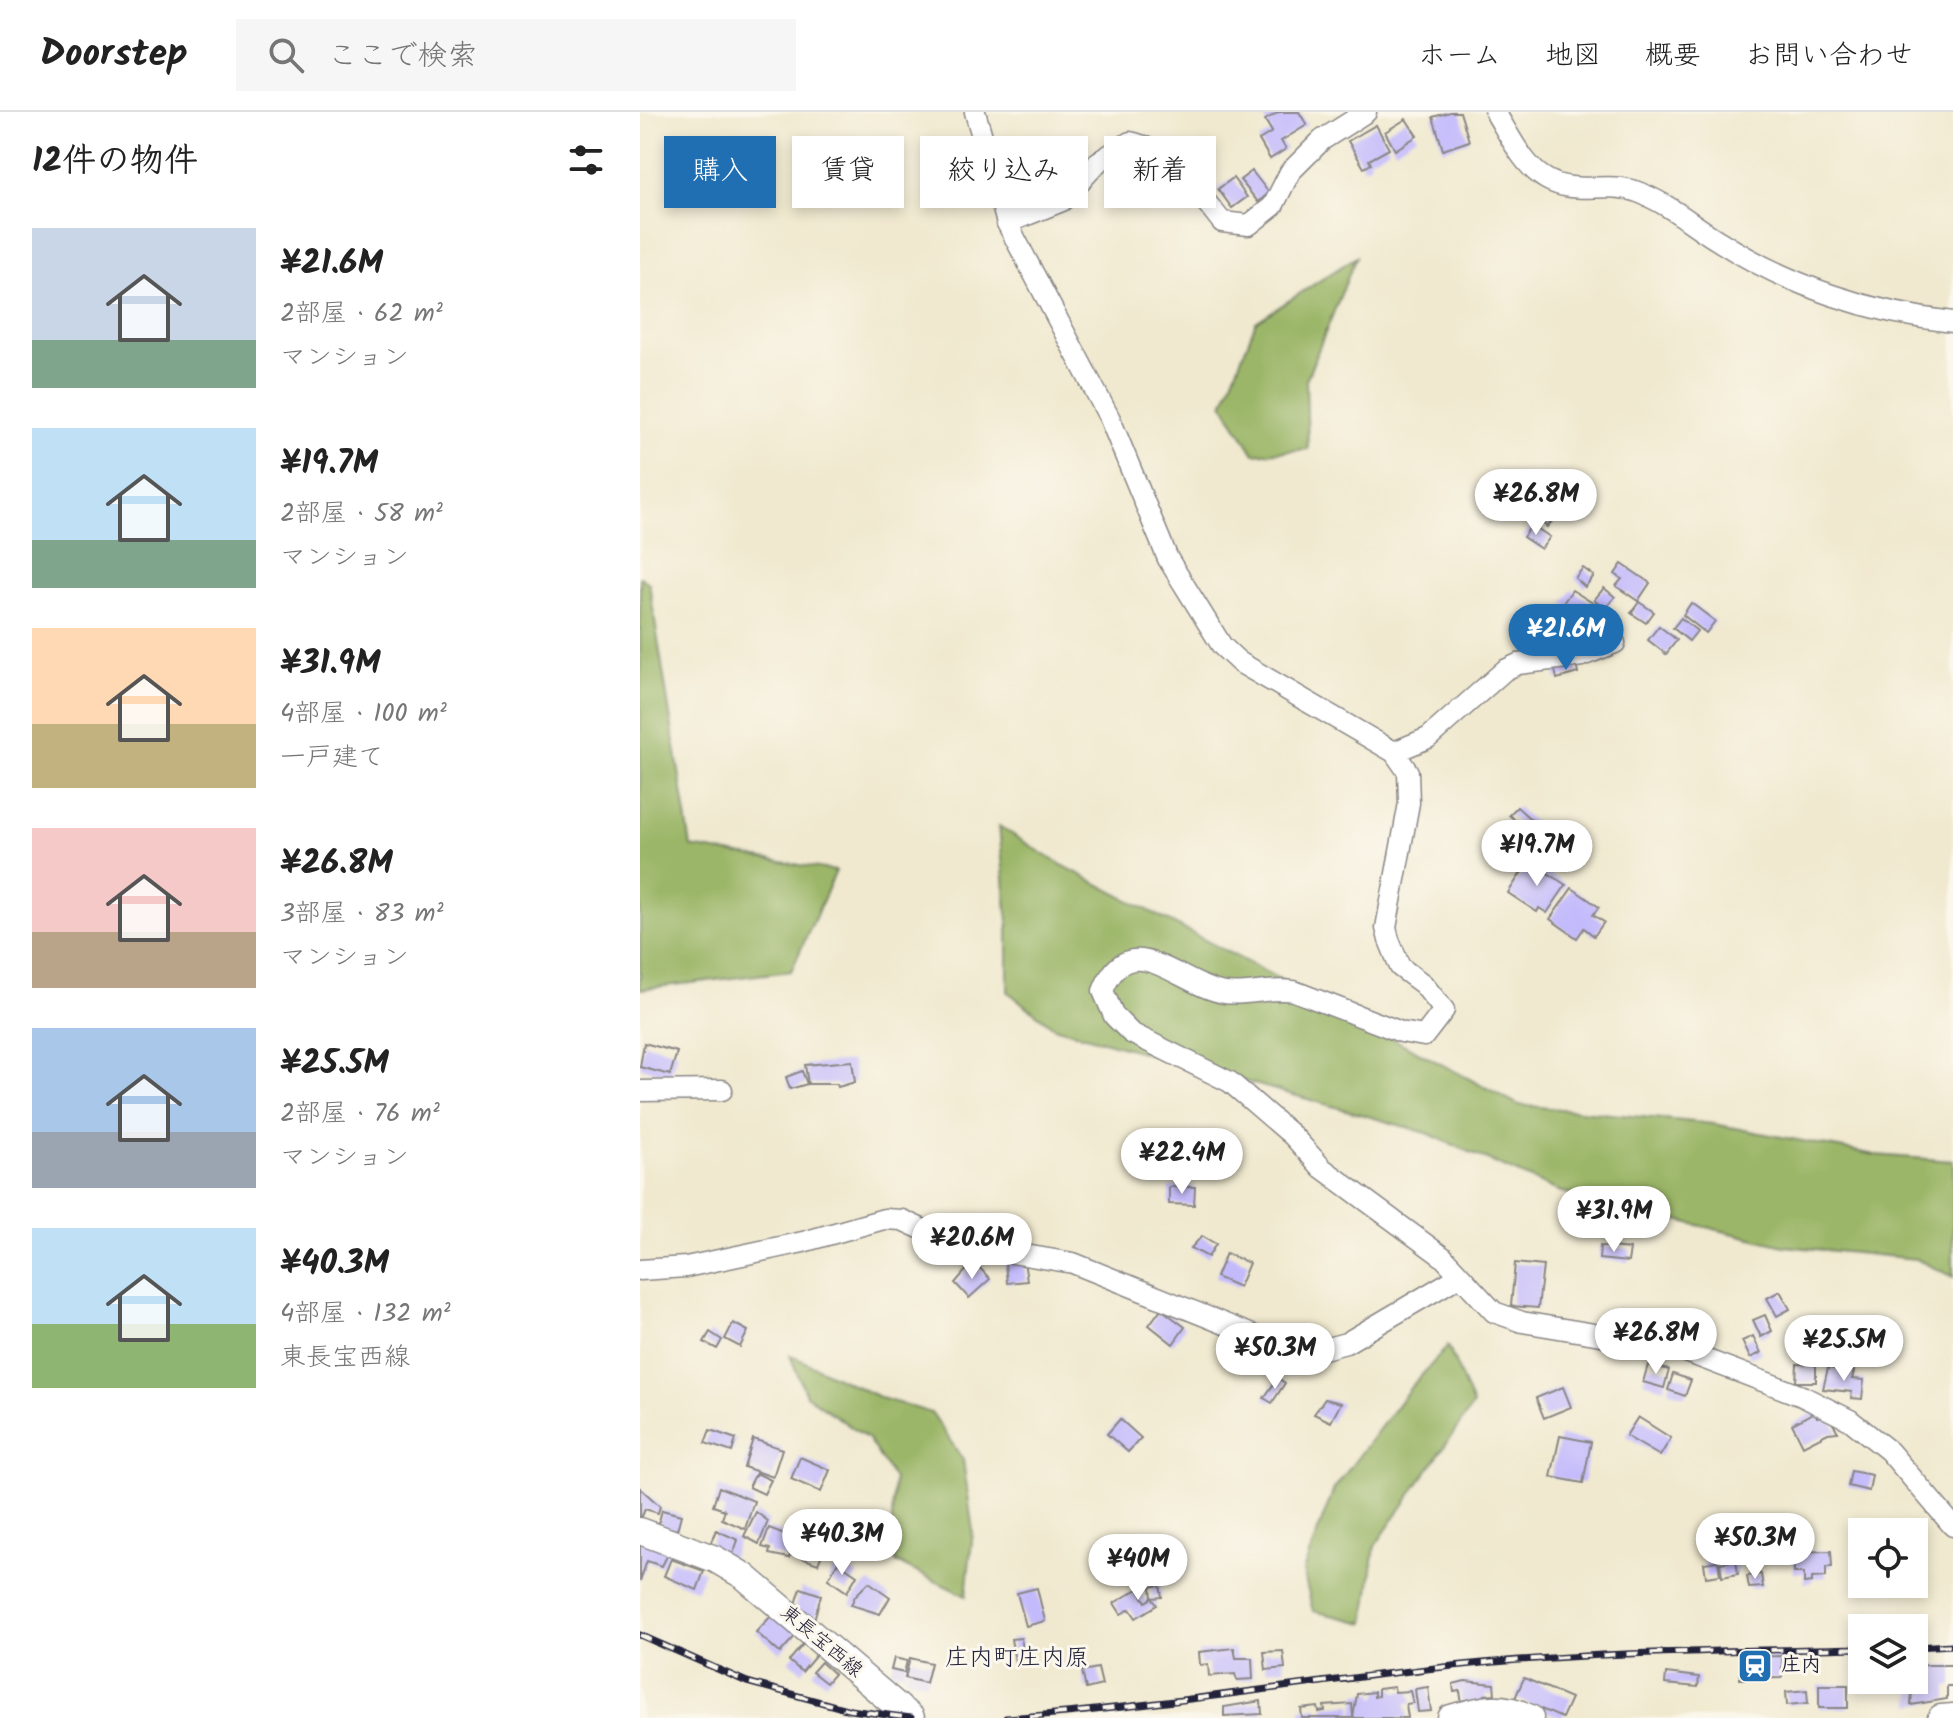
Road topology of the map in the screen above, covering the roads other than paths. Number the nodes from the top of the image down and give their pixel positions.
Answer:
1 (975, 112) edge
2 (1366, 112) edge
3 (1495, 112) edge
4 (1007, 223) junction
5 (1953, 322) edge
6 (1615, 643) dead end
7 (1394, 752) junction
8 (722, 1090) dead end
9 (640, 1091) edge
10 (640, 1270) edge
11 (1458, 1277) junction
12 (1953, 1526) edge
13 (640, 1531) edge
14 (1953, 1717) edge
15 (911, 1718) edge
16 (1451, 1718) edge
17 (1530, 1718) edge
18 (1941, 1718) edge

1 - 4 street
2 - 4 street
3 - 5 street
4 - 7 street
6 - 7 street
7 - 11 street
8 - 9 street
10 - 11 street
11 - 12 street
13 - 15 main road, 東長宝西線
14 - 18 main road
16 - 17 main road

